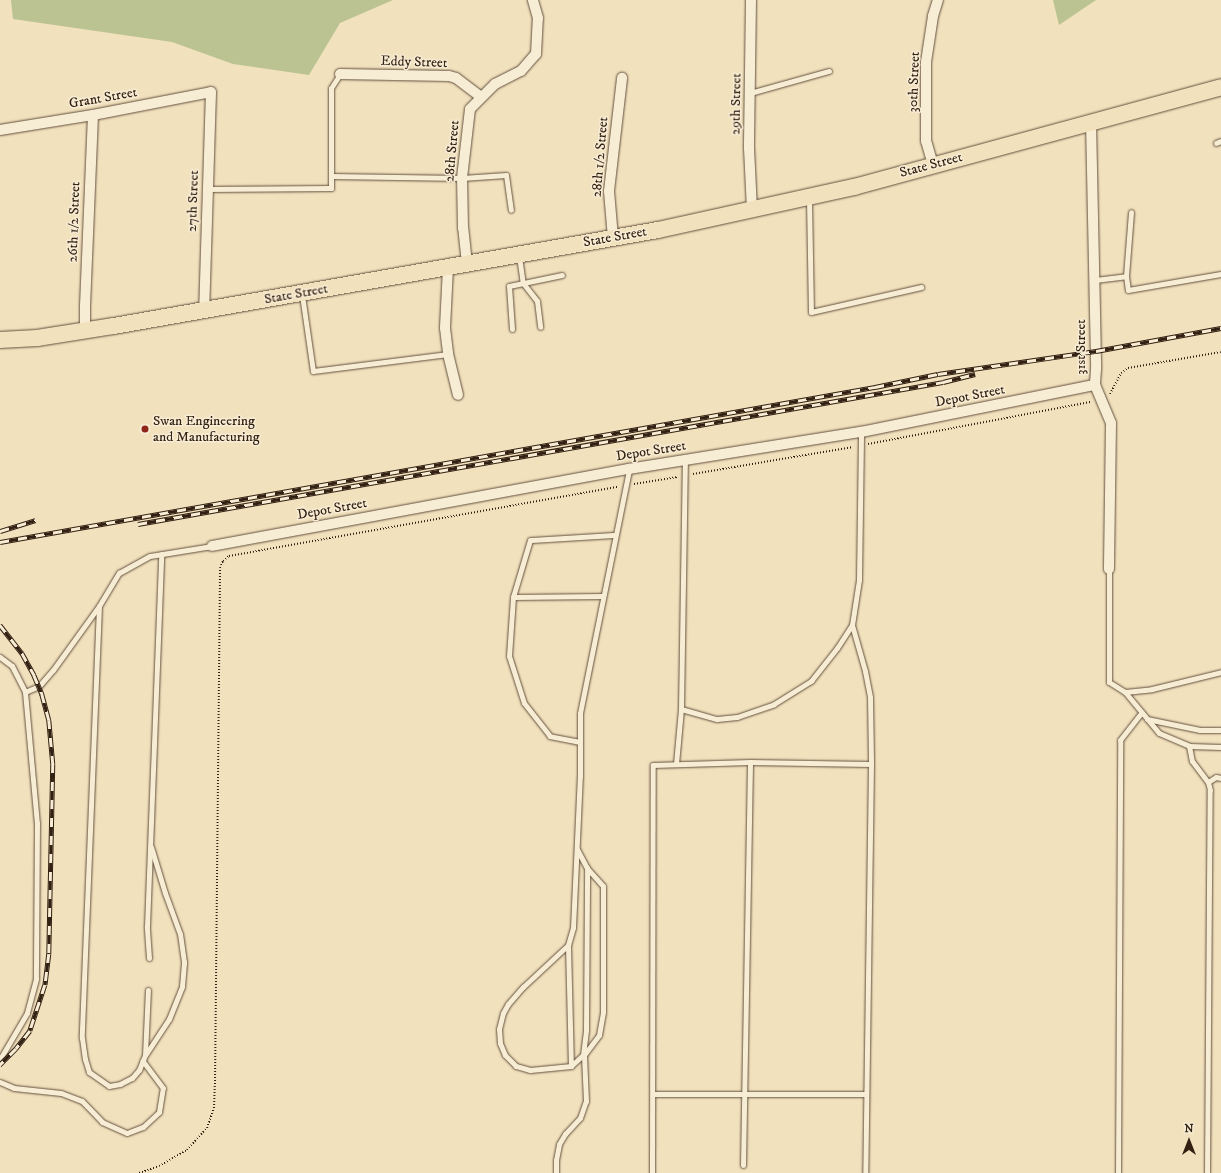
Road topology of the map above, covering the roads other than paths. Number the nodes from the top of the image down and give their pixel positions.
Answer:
1 (533, 0) edge
2 (751, 0) edge
3 (938, 0) edge
4 (829, 72) dead end
5 (340, 74) joint
6 (622, 78) dead end
7 (1221, 87) edge
8 (211, 92) joint
9 (750, 93) junction
10 (481, 97) junction
11 (93, 115) junction
12 (1091, 122) junction
13 (0, 130) edge
14 (933, 165) junction
15 (331, 176) junction
16 (462, 178) junction
17 (208, 189) junction
18 (809, 196) junction
19 (752, 209) junction
20 (511, 210) dead end
21 (1131, 212) dead end
22 (612, 238) junction
23 (519, 255) junction
24 (467, 264) junction
25 (448, 268) junction
26 (1221, 274) edge
27 (562, 275) dead end
28 (1126, 276) junction
29 (1095, 280) junction
30 (523, 283) junction
31 (921, 287) dead end
32 (302, 293) junction
33 (204, 310) junction
34 (540, 327) dead end
35 (512, 329) dead end
36 (86, 330) junction
37 (0, 340) edge
38 (448, 354) junction
39 (1095, 385) junction
40 (458, 395) dead end
41 (861, 432) junction
42 (685, 460) junction
43 (629, 469) junction
44 (616, 535) junction
45 (212, 546) joint
46 (161, 554) junction
47 (1109, 569) joint
48 (603, 596) junction
49 (513, 597) junction
50 (99, 606) junction
51 (852, 624) junction
52 (0, 657) edge
53 (1221, 672) edge
54 (26, 692) junction
55 (1126, 692) junction
56 (681, 709) junction
57 (1141, 713) junction
58 (1147, 719) junction
59 (1221, 730) edge
60 (580, 742) junction
61 (1189, 746) junction
62 (1221, 746) edge
63 (750, 762) junction
64 (676, 764) junction
65 (871, 764) junction
66 (1221, 778) edge
67 (1208, 782) junction
68 (150, 842) junction
69 (577, 848) junction
70 (587, 868) junction
71 (568, 945) junction
72 (149, 958) dead end
73 (148, 990) dead end
74 (145, 1054) junction
75 (584, 1055) junction
76 (0, 1059) edge
77 (143, 1061) junction
78 (571, 1066) junction
79 (0, 1082) edge
80 (654, 1094) junction
81 (744, 1094) junction
82 (866, 1094) junction
83 (743, 1165) dead end
84 (556, 1173) edge
85 (652, 1173) edge
86 (865, 1173) edge
87 (1118, 1173) edge
88 (1207, 1173) edge

1 - 10 street, 28th Street
2 - 9 street, 29th Street
3 - 14 street, 30th Street
4 - 9 lane
5 - 10 street, Eddy Street
5 - 15 lane
6 - 22 street, 28th 1/2 Street
7 - 12 main road, State Street
8 - 11 street, Grant Street
8 - 17 street, 27th Street
9 - 19 street, 29th Street
10 - 16 street, 28th Street
11 - 13 street, Grant Street
11 - 36 street, 26th 1/2 Street
12 - 14 main road, State Street
12 - 29 street, 31st Street
14 - 18 main road, State Street
15 - 16 lane
15 - 17 lane
16 - 20 lane
16 - 24 street, 28th Street
17 - 33 street, 27th Street
18 - 19 main road, State Street
18 - 31 lane
19 - 22 main road, State Street
21 - 28 lane
22 - 23 main road, State Street
23 - 24 main road, State Street
23 - 30 lane
24 - 25 main road, State Street
25 - 32 main road, State Street
25 - 38 street
26 - 28 lane
27 - 30 lane
28 - 29 lane
29 - 39 street, 31st Street
30 - 34 lane
30 - 35 lane
32 - 33 main road, State Street
32 - 38 lane
33 - 36 main road, State Street
36 - 37 main road, State Street
38 - 40 street
39 - 41 street, Depot Street
39 - 47 street, 31st Street
41 - 42 street, Depot Street
41 - 51 lane
42 - 43 street, Depot Street
42 - 56 lane
43 - 44 lane
43 - 45 street, Depot Street
44 - 48 lane
44 - 49 lane
45 - 46 lane
46 - 50 lane
46 - 68 lane
47 - 55 lane
48 - 49 lane
48 - 60 lane
49 - 60 lane
50 - 54 lane
50 - 77 lane
51 - 56 lane
51 - 65 lane
52 - 54 lane
53 - 55 lane
54 - 76 lane
55 - 57 lane
56 - 64 lane
57 - 58 lane
57 - 87 lane
58 - 59 lane
58 - 61 lane
60 - 69 lane
61 - 62 lane
61 - 67 lane
63 - 64 lane
63 - 65 lane
63 - 81 lane
64 - 80 lane
65 - 82 lane
66 - 67 lane
67 - 88 lane
68 - 72 lane
68 - 74 lane
69 - 70 lane
69 - 71 lane
70 - 75 lane
70 - 75 lane
71 - 78 lane
71 - 78 lane
73 - 74 lane
74 - 77 lane
75 - 78 lane
75 - 84 lane
77 - 79 lane
80 - 81 lane
80 - 85 lane
81 - 82 lane
81 - 83 lane
82 - 86 lane

